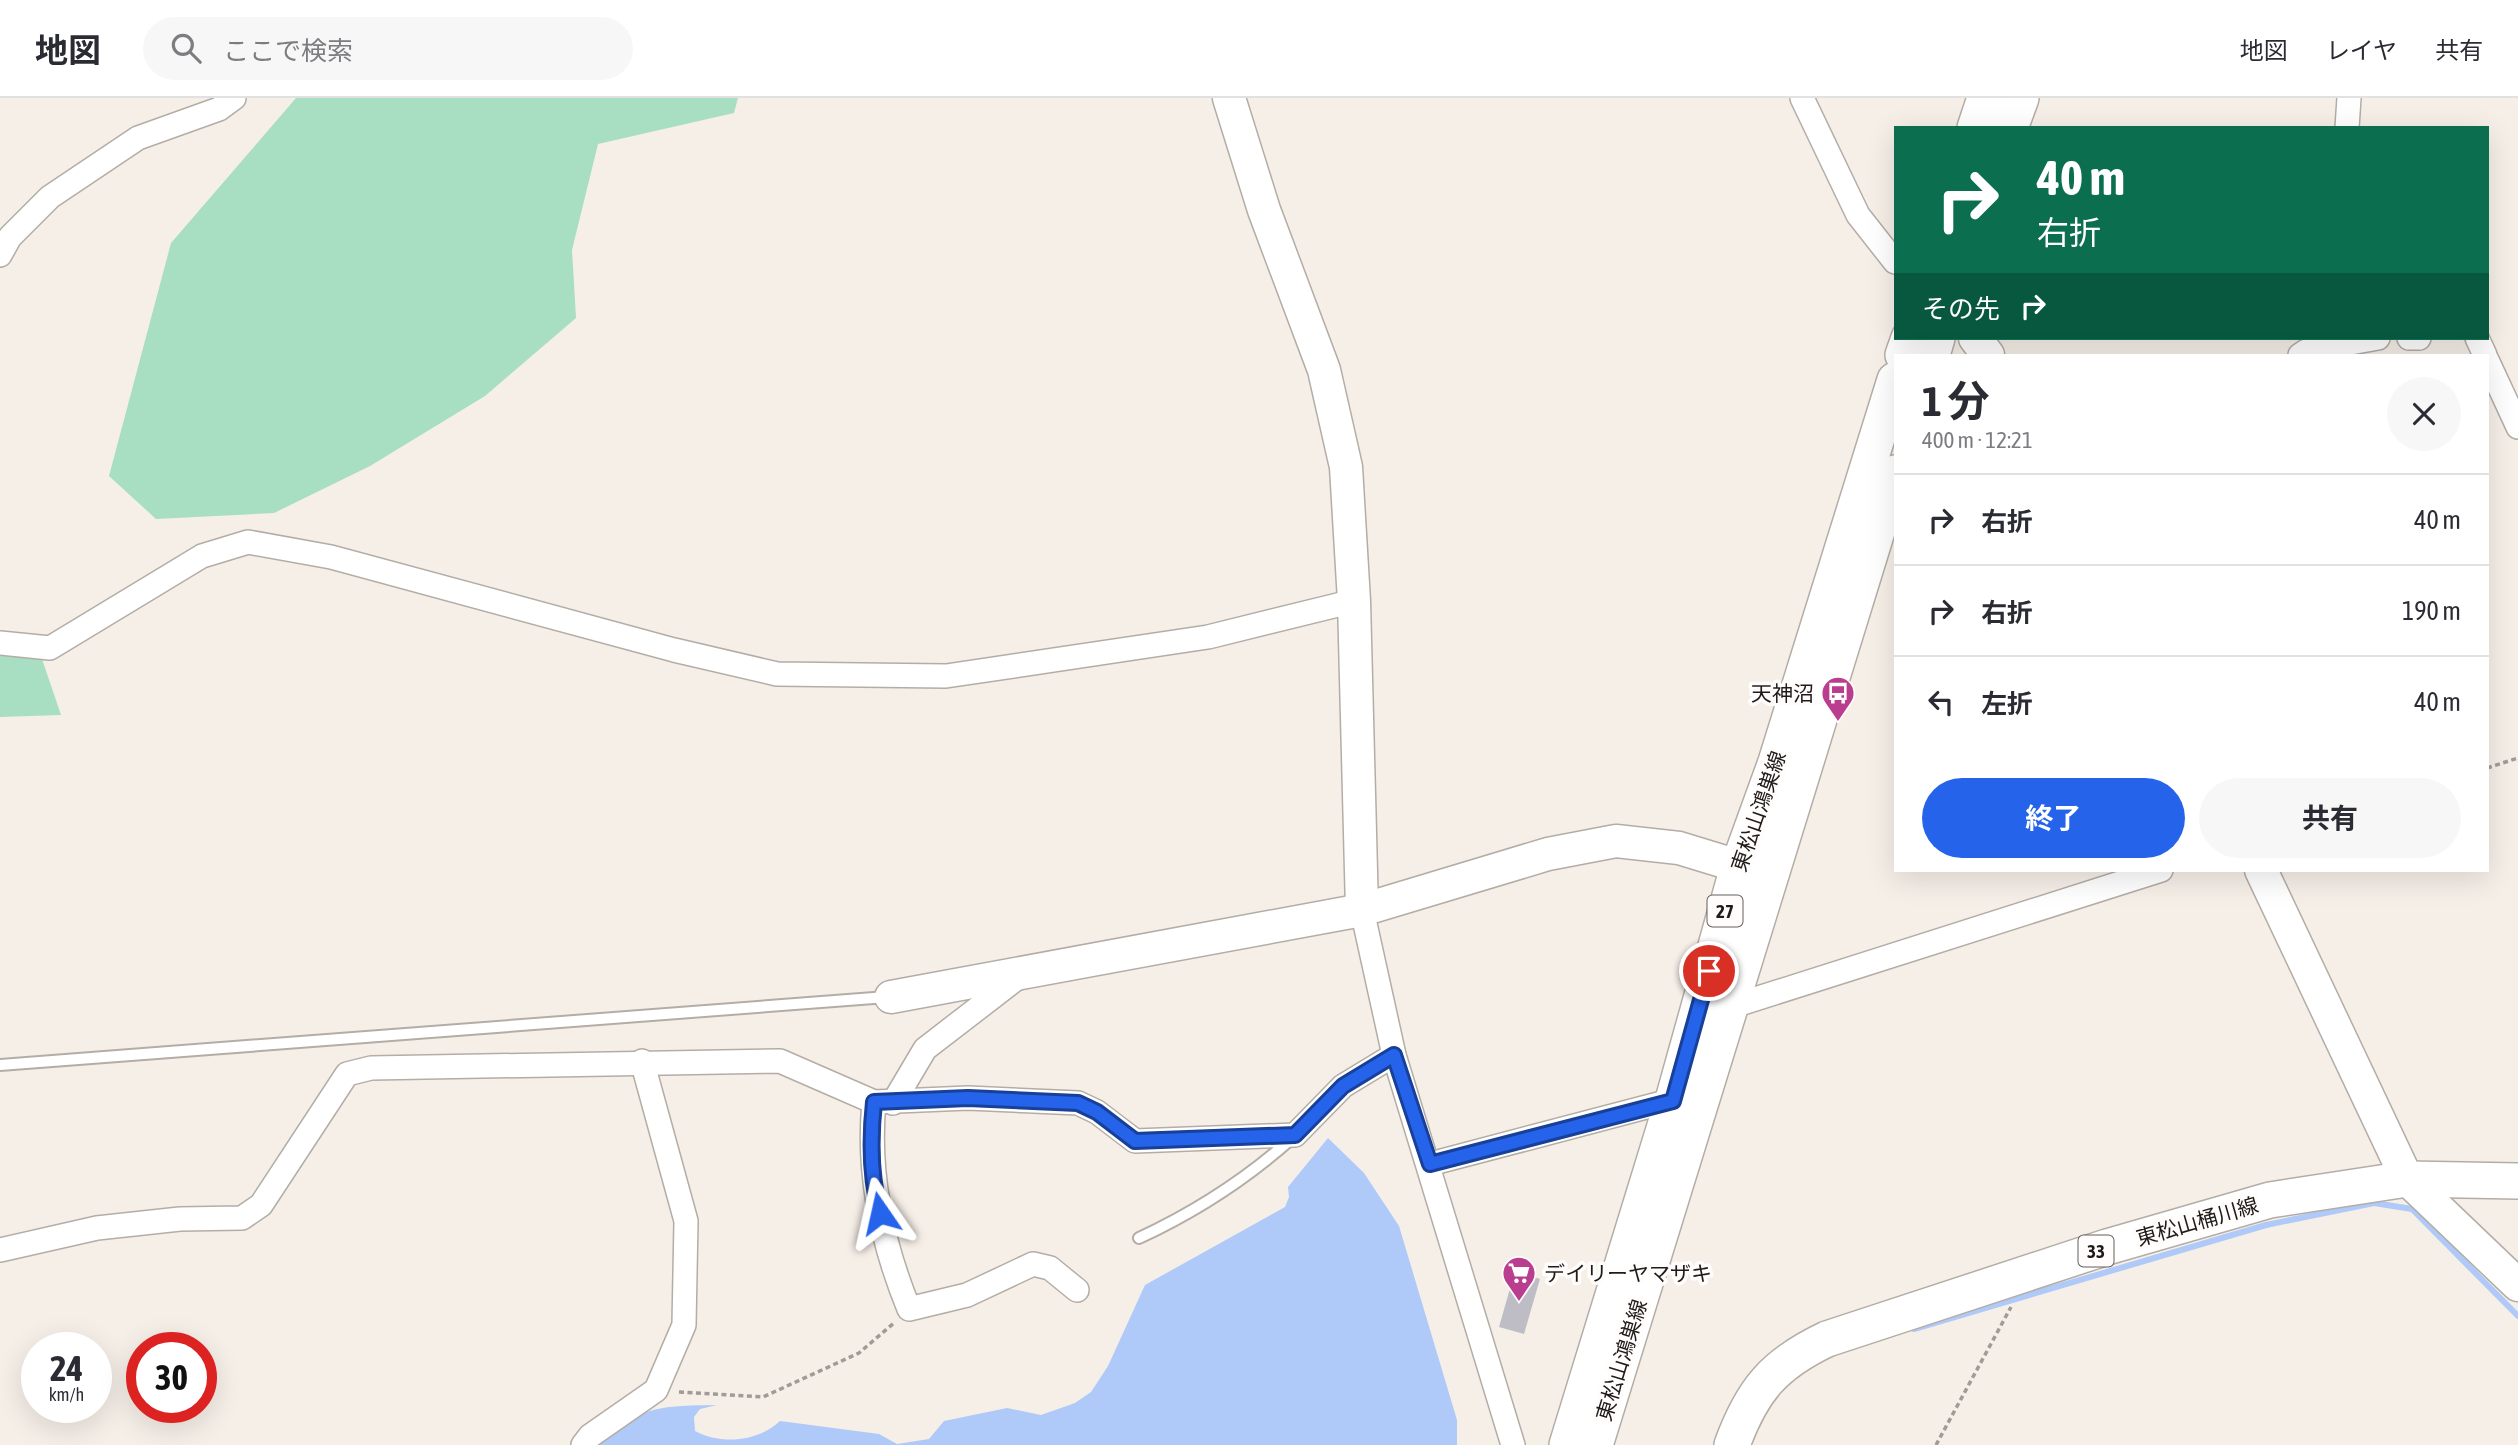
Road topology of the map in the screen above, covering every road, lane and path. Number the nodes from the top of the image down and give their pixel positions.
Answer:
1 (234, 98) edge
2 (1229, 98) edge
3 (1802, 98) edge
4 (1984, 98) edge
5 (2021, 98) edge
6 (2349, 98) edge
7 (1976, 126) edge
8 (2011, 126) edge
9 (2347, 126) edge
10 (0, 255) edge
11 (1894, 261) edge
12 (1977, 340) edge
13 (2367, 340) edge
14 (1987, 354) edge
15 (2302, 354) edge
16 (2489, 364) edge
17 (1894, 383) edge
18 (2518, 428) edge
19 (1894, 476) edge
20 (1354, 601) junction
21 (0, 643) edge
22 (2518, 758) edge
23 (2489, 767) edge
24 (1754, 871) junction
25 (2155, 872) edge
26 (2262, 872) edge
27 (1362, 909) junction
28 (1030, 969) junction
29 (891, 997) joint
30 (1727, 1008) junction
31 (1394, 1055) junction
32 (642, 1061) junction
33 (0, 1065) edge
34 (1673, 1101) junction
35 (883, 1103) junction
36 (1295, 1135) junction
37 (1430, 1164) junction
38 (2407, 1179) junction
39 (2518, 1181) edge
40 (1139, 1238) dead end
41 (0, 1250) edge
42 (2006, 1281) junction
43 (2518, 1285) edge
44 (1077, 1290) dead end
45 (909, 1309) junction
46 (656, 1390) junction
47 (583, 1445) edge
48 (1513, 1445) edge
49 (1567, 1445) edge
50 (1595, 1445) edge
51 (1732, 1445) edge
52 (1936, 1445) edge

1 - 10 street
2 - 20 street
3 - 11 street
4 - 7 main road
5 - 8 main road
6 - 9 street
12 - 14 street
13 - 15 street
16 - 18 street
17 - 24 main road, 東松山鴻巣線 / 27
19 - 24 main road, 東松山鴻巣線 / 27
20 - 21 street
20 - 27 street
22 - 23 path
24 - 27 street
24 - 30 main road, 東松山鴻巣線 / 27
24 - 34 main road, 東松山鴻巣線 / 27
25 - 30 street
26 - 38 street
27 - 28 street
27 - 31 street
28 - 29 street
28 - 35 street
29 - 33 lane
30 - 50 main road, 東松山鴻巣線 / 27
31 - 36 street
31 - 37 street
32 - 35 street
32 - 41 street
32 - 46 street
34 - 37 street
34 - 49 main road, 東松山鴻巣線 / 27
35 - 36 street
35 - 45 street
36 - 40 lane
37 - 48 street
38 - 39 main road, 東松山桶川線 / 33
38 - 42 main road, 東松山桶川線 / 33
38 - 43 street
42 - 51 main road, 東松山桶川線 / 33
42 - 52 path
44 - 45 street
45 - 46 path
46 - 47 street

